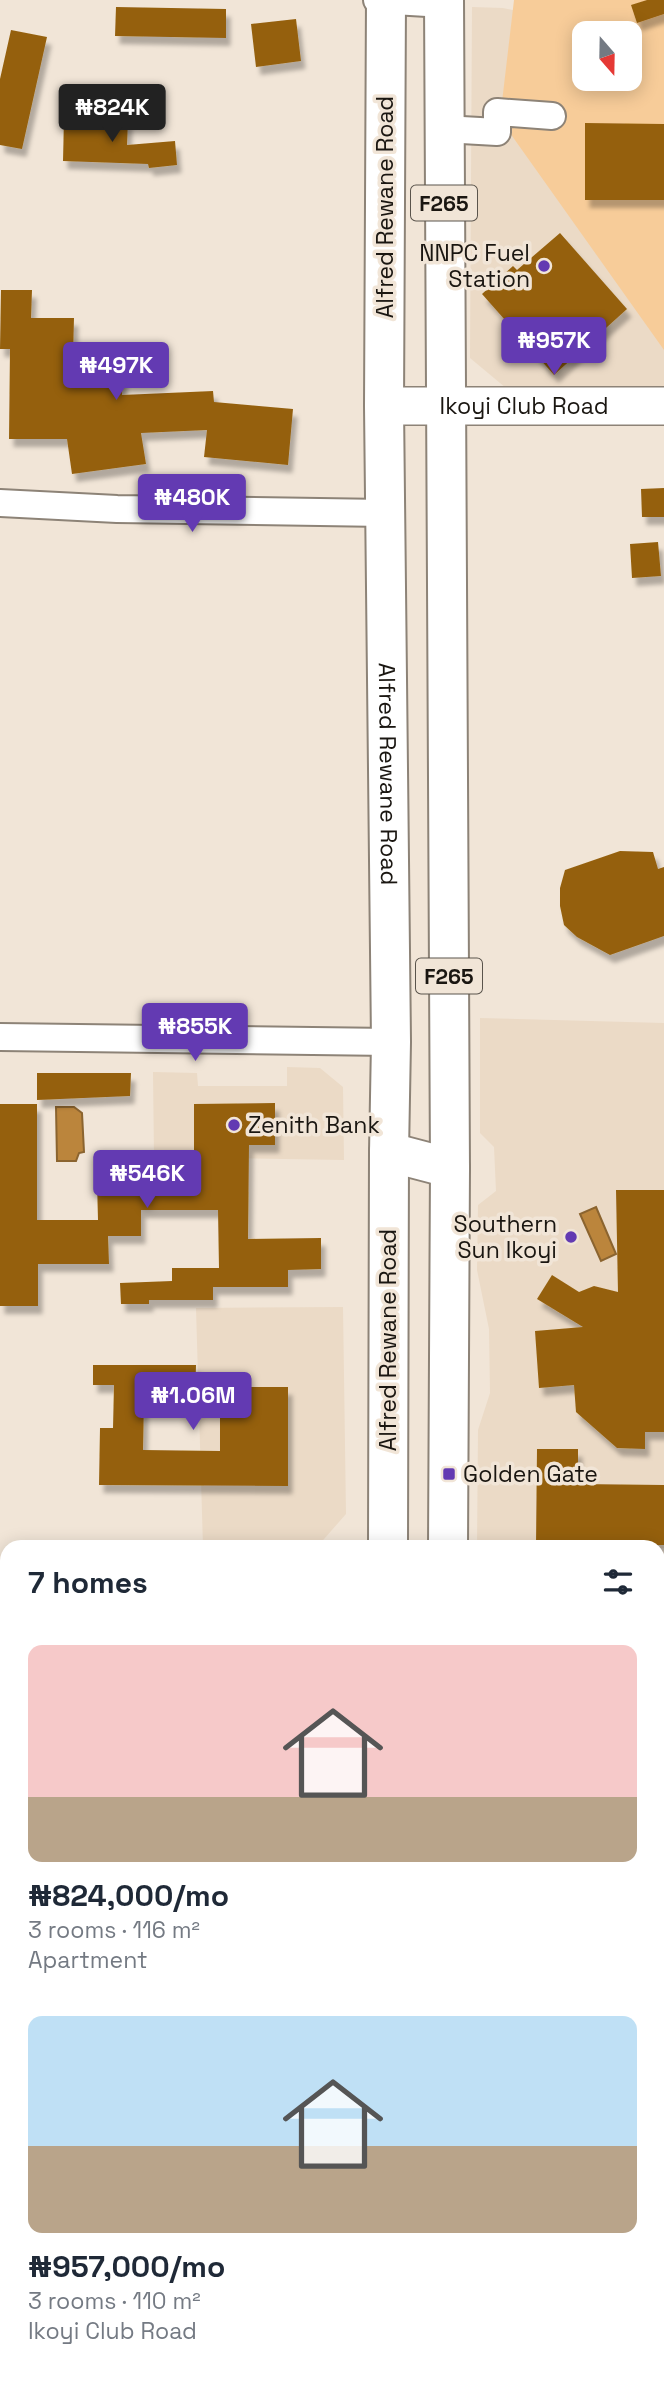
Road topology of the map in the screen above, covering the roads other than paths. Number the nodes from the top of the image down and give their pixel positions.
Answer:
1 (377, 0) edge
2 (386, 0) edge
3 (444, 2) edge
4 (552, 116) dead end
5 (444, 129) junction
6 (384, 406) junction
7 (445, 406) junction
8 (664, 406) edge
9 (0, 503) edge
10 (385, 513) junction
11 (389, 950) junction
12 (448, 961) junction
13 (0, 1037) edge
14 (391, 1042) junction
15 (388, 1152) junction
16 (450, 1168) junction
17 (388, 1540) edge
18 (448, 1540) edge

1 - 2 street
2 - 3 street
2 - 6 main road, Alfred Rewane Road / F265
3 - 5 main road, F265
4 - 5 street
5 - 7 main road, F265
6 - 7 main road, Ikoyi Club Road
6 - 10 main road, Alfred Rewane Road / F265
7 - 8 main road, Ikoyi Club Road
7 - 12 main road, F265
9 - 10 street
10 - 11 main road, Alfred Rewane Road / F265
11 - 12 main road
11 - 14 main road, Alfred Rewane Road / F265
12 - 16 main road, F265
13 - 14 street
14 - 15 main road, Alfred Rewane Road / F265
15 - 16 main road
15 - 17 main road, Alfred Rewane Road / F265
16 - 18 main road, F265

